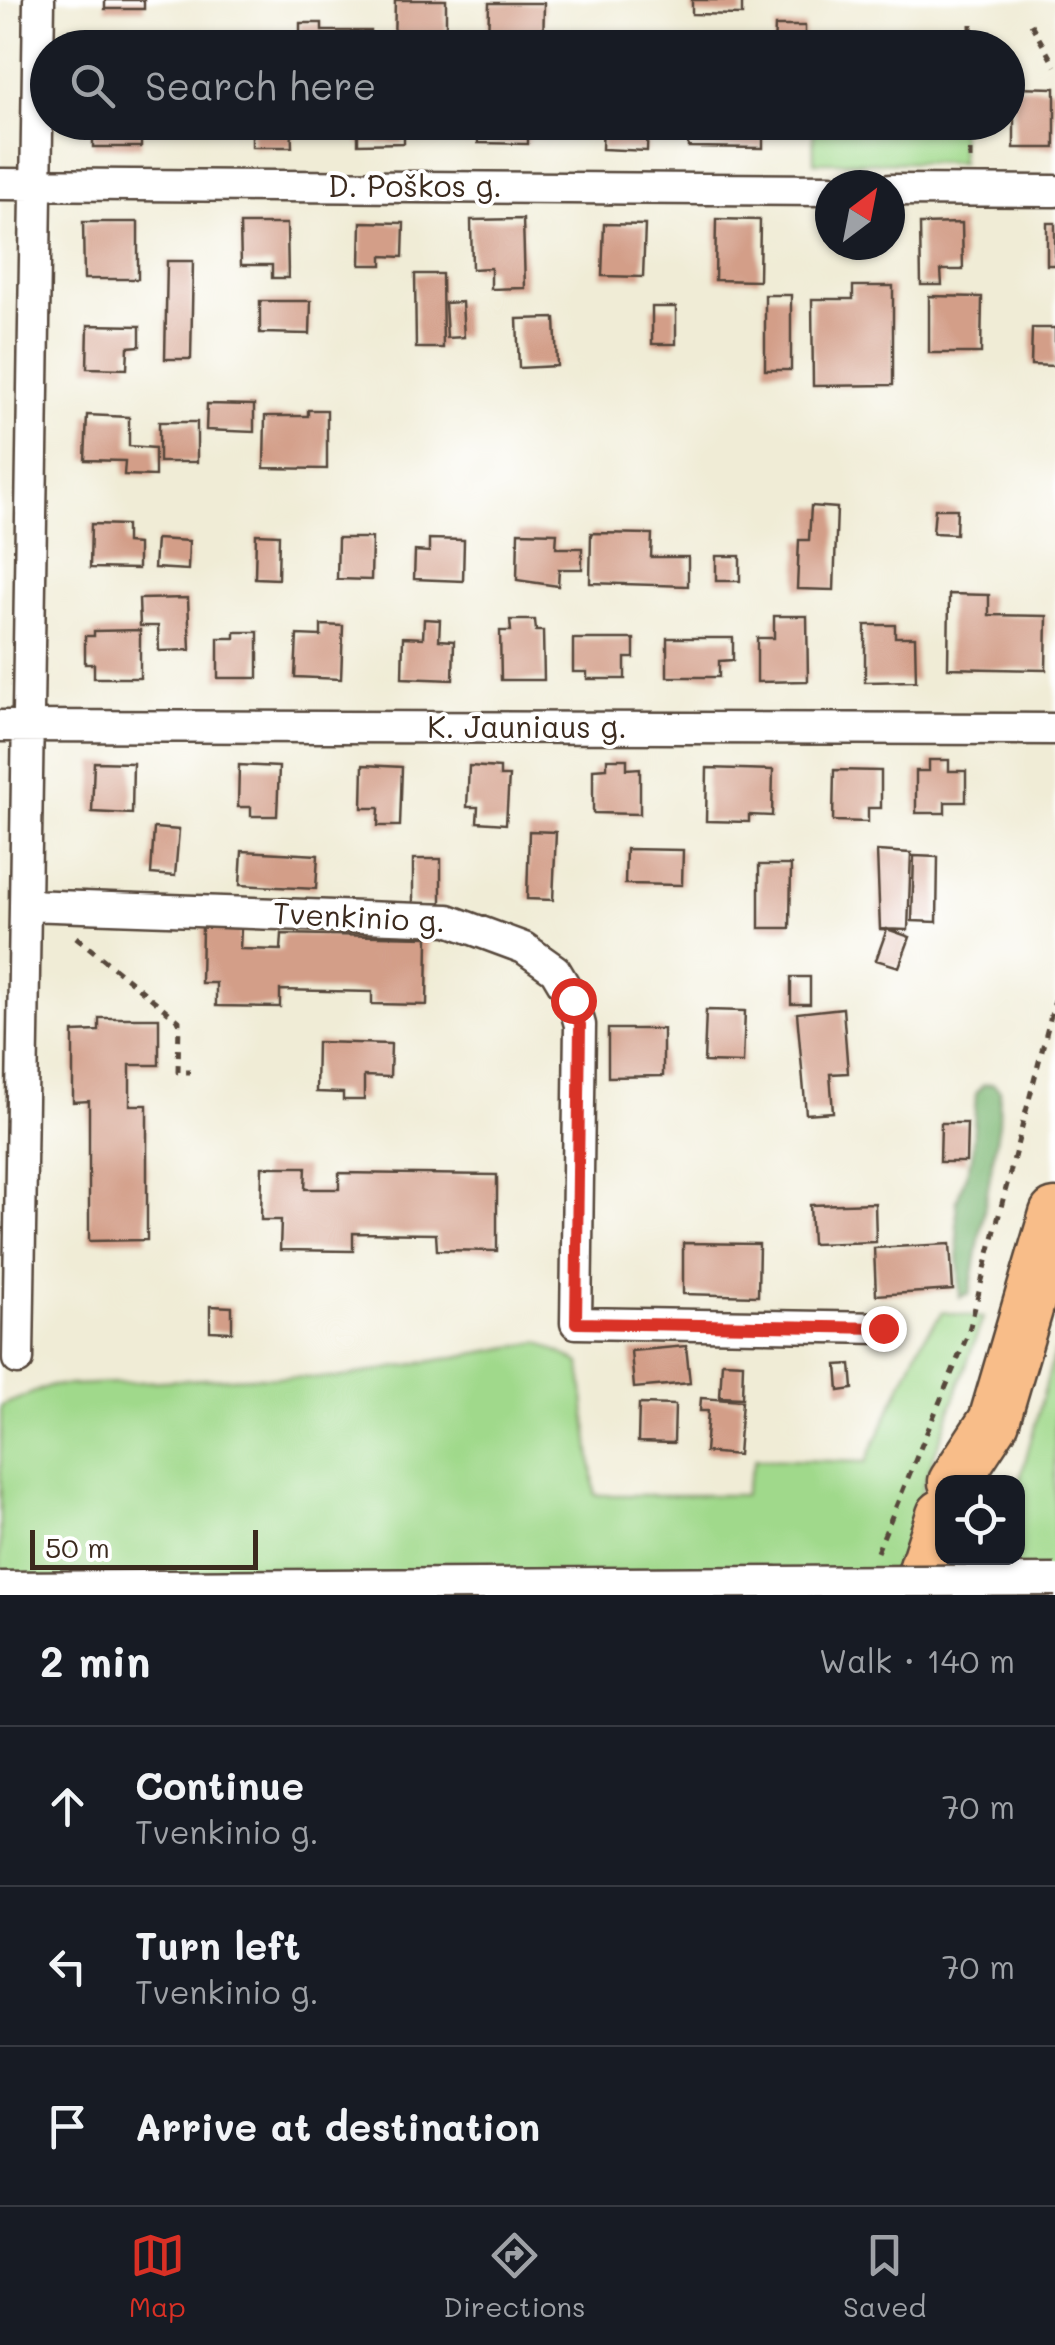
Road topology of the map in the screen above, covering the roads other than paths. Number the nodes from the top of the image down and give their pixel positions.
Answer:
1 (39, 0) edge
2 (39, 30) edge
3 (37, 140) edge
4 (0, 184) edge
5 (37, 185) junction
6 (815, 190) edge
7 (905, 190) edge
8 (1055, 191) edge
9 (12, 726) edge
10 (1055, 729) edge
11 (26, 905) junction
12 (1055, 1214) edge
13 (883, 1328) dead end
14 (18, 1359) dead end
15 (994, 1421) junction
16 (959, 1475) edge
17 (995, 1475) edge
18 (935, 1537) edge
19 (976, 1565) edge
20 (1055, 1580) edge
21 (0, 1587) edge
22 (916, 1595) edge
23 (968, 1595) edge

1 - 2 street
3 - 5 street
4 - 5 street, D. Poškos g.
5 - 6 street, D. Poškos g.
5 - 9 street
7 - 8 street
9 - 10 street, K. Jauniaus g.
9 - 11 street
11 - 13 street, Tvenkinio g.
11 - 14 street
12 - 15 main road
15 - 16 main road
15 - 17 main road
18 - 22 main road
19 - 23 main road
20 - 21 street, bridge

